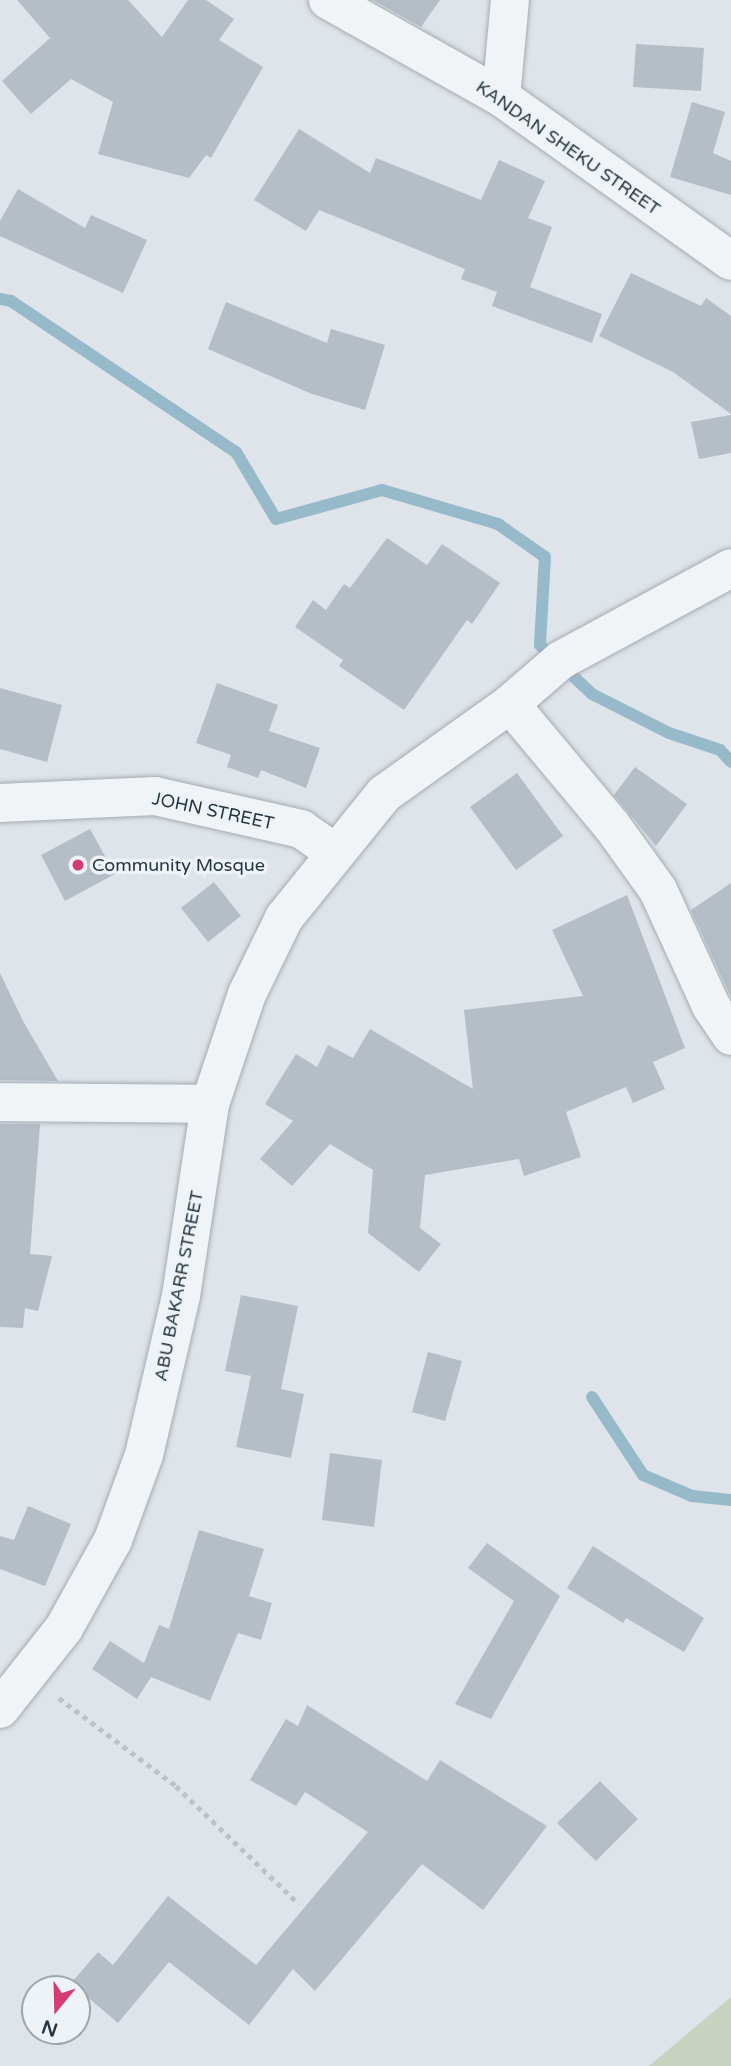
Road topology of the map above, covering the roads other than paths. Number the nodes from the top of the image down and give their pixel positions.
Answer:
1 (328, 0) edge
2 (510, 0) edge
3 (500, 97) junction
4 (731, 261) edge
5 (731, 568) edge
6 (510, 704) junction
7 (0, 803) edge
8 (334, 852) junction
9 (731, 1037) edge
10 (0, 1102) edge
11 (210, 1104) junction
12 (0, 1709) edge

1 - 3 street, KANDAN SHEKU STREET
2 - 3 street
3 - 4 street, KANDAN SHEKU STREET
5 - 6 street, ABU BAKARR STREET
6 - 8 street, ABU BAKARR STREET
6 - 9 street
7 - 8 street, JOHN STREET
8 - 11 street, ABU BAKARR STREET
10 - 11 street
11 - 12 street, ABU BAKARR STREET

